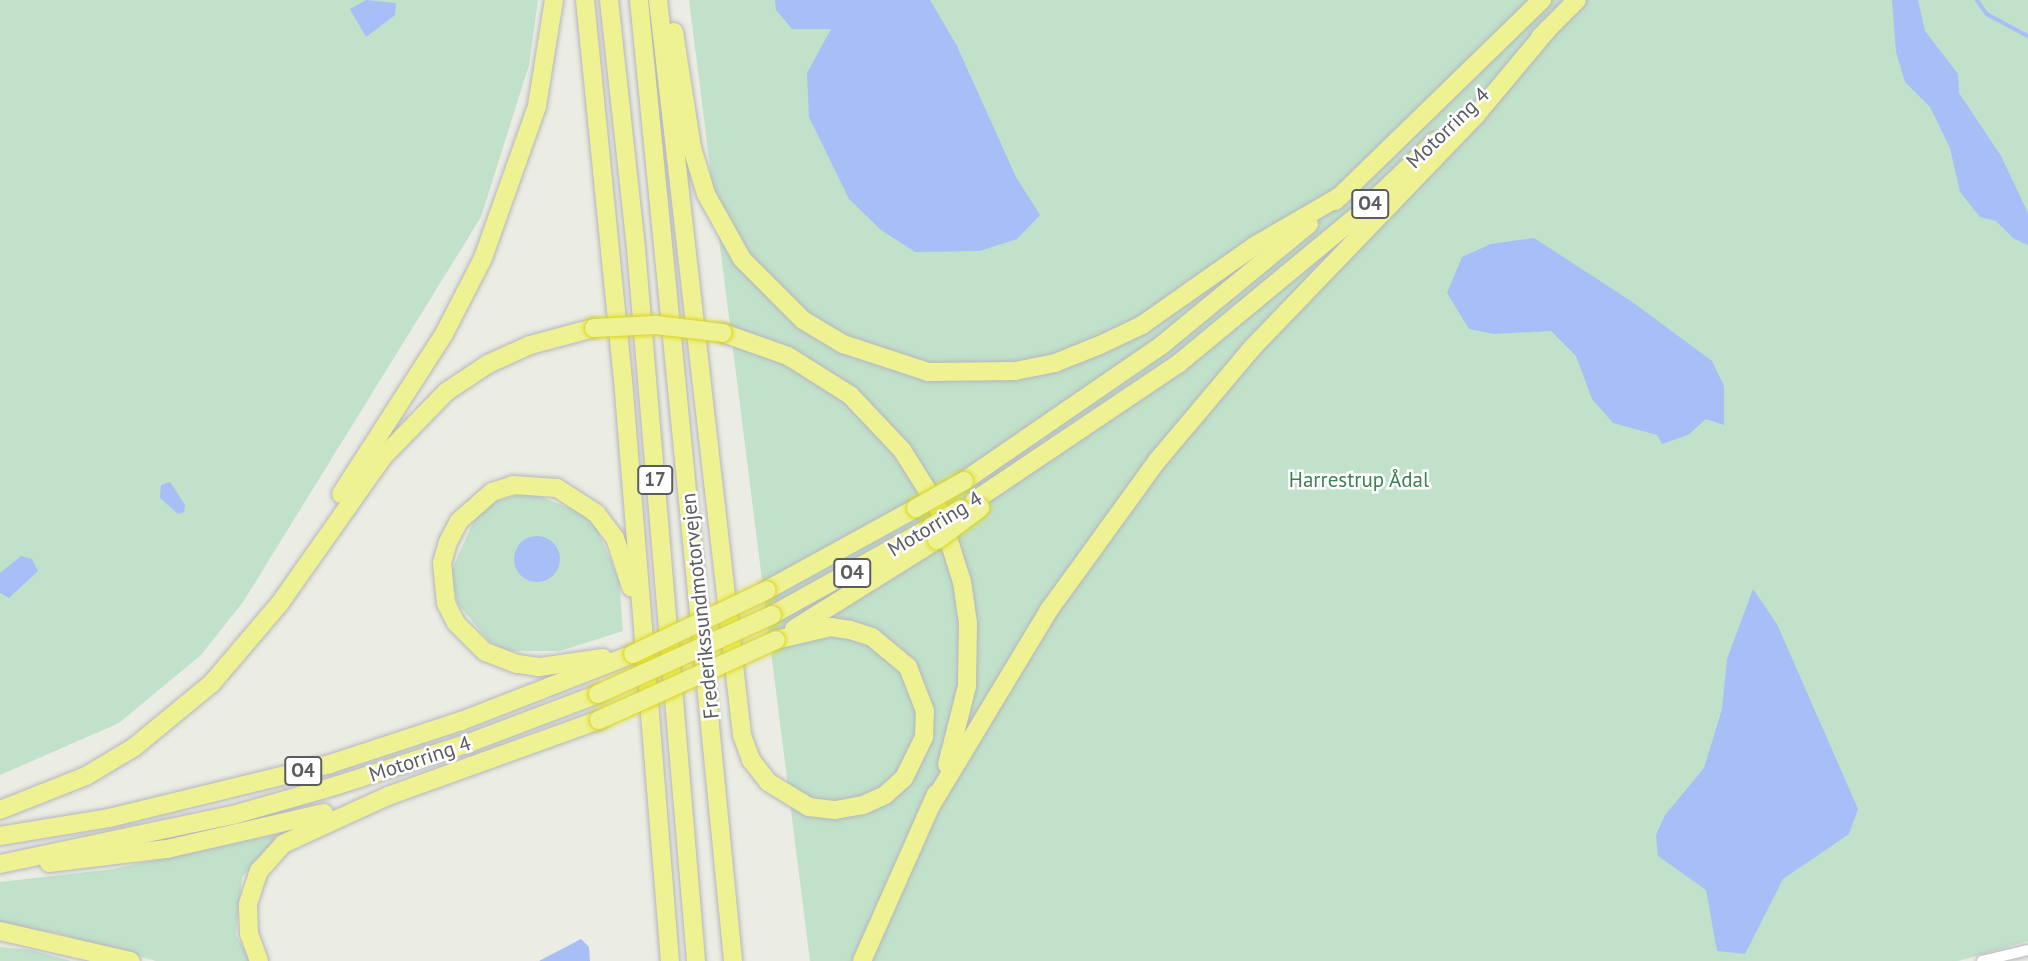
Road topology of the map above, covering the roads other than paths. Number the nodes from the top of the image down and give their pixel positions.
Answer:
1 (554, 0) edge
2 (585, 0) edge
3 (609, 0) edge
4 (639, 0) edge
5 (658, 0) edge
6 (668, 0) edge
7 (1542, 0) edge
8 (1577, 0) edge
9 (1548, 29) junction
10 (1342, 195) junction
11 (934, 534) junction
12 (301, 572) junction
13 (641, 635) junction
14 (776, 640) junction
15 (596, 664) junction
16 (388, 796) junction
17 (932, 804) junction
18 (0, 810) edge
19 (0, 836) edge
20 (3, 863) edge
21 (0, 931) edge
22 (2028, 950) edge
23 (131, 961) edge
24 (259, 961) edge
25 (667, 961) edge
26 (696, 961) edge
27 (733, 961) edge
28 (863, 961) edge
29 (1982, 961) edge

1 - 12 highway
2 - 13 highway
3 - 26 highway, Frederikssundmotorvejen / 17
4 - 27 highway, Frederikssundmotorvejen / 17
5 - 14 highway
6 - 10 highway
7 - 10 highway, Motorring 4 / O4
8 - 9 highway, Motorring 4 / O4
9 - 11 highway, Motorring 4 / O4, bridge
9 - 17 highway
10 - 15 highway, Motorring 4 / O4, bridge
11 - 14 highway
11 - 20 highway, Motorring 4 / O4, bridge
12 - 17 highway, bridge
12 - 18 highway
13 - 15 highway
13 - 25 highway
14 - 16 highway, bridge
15 - 19 highway, Motorring 4 / O4
16 - 20 highway
16 - 24 highway
17 - 28 highway
21 - 23 highway
22 - 29 street

